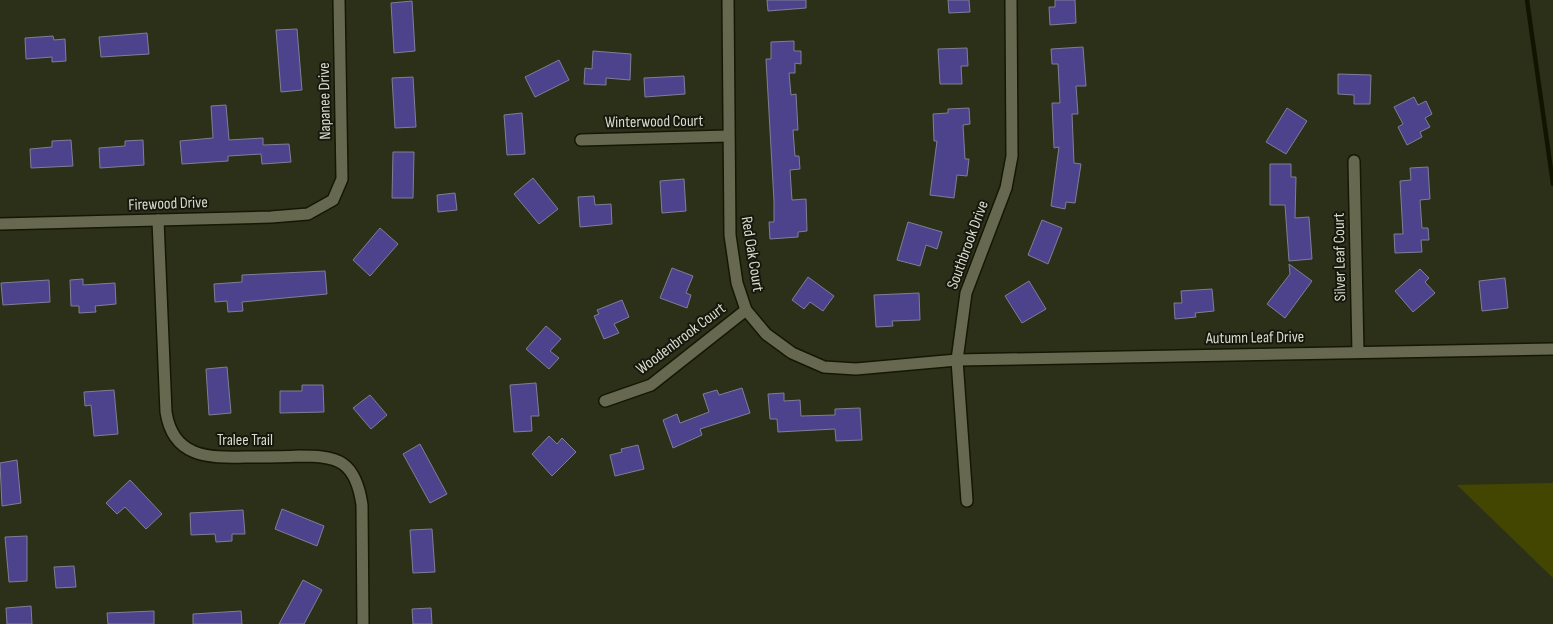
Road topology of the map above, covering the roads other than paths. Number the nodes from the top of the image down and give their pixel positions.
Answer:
1 (339, 0) edge
2 (728, 0) edge
3 (1011, 0) edge
4 (728, 136) junction
5 (581, 140) dead end
6 (1354, 161) dead end
7 (333, 200) joint
8 (158, 220) junction
9 (0, 224) edge
10 (746, 310) junction
11 (1553, 349) edge
12 (1358, 352) junction
13 (957, 360) junction
14 (605, 401) dead end
15 (967, 501) dead end
16 (363, 624) edge

1 - 7 street, Napanee Drive
2 - 4 street, Red Oak Court
3 - 13 street, Southbrook Drive
4 - 5 street, Winterwood Court
4 - 10 street, Red Oak Court
6 - 12 street, Silver Leaf Court
7 - 8 street, Firewood Drive
8 - 9 street, Firewood Drive
8 - 16 street, Tralee Trail
10 - 13 street, Red Oak Court
10 - 14 street, Woodenbrook Court
11 - 12 street, Autumn Leaf Drive
12 - 13 street, Autumn Leaf Drive
13 - 15 street, Southbrook Drive

